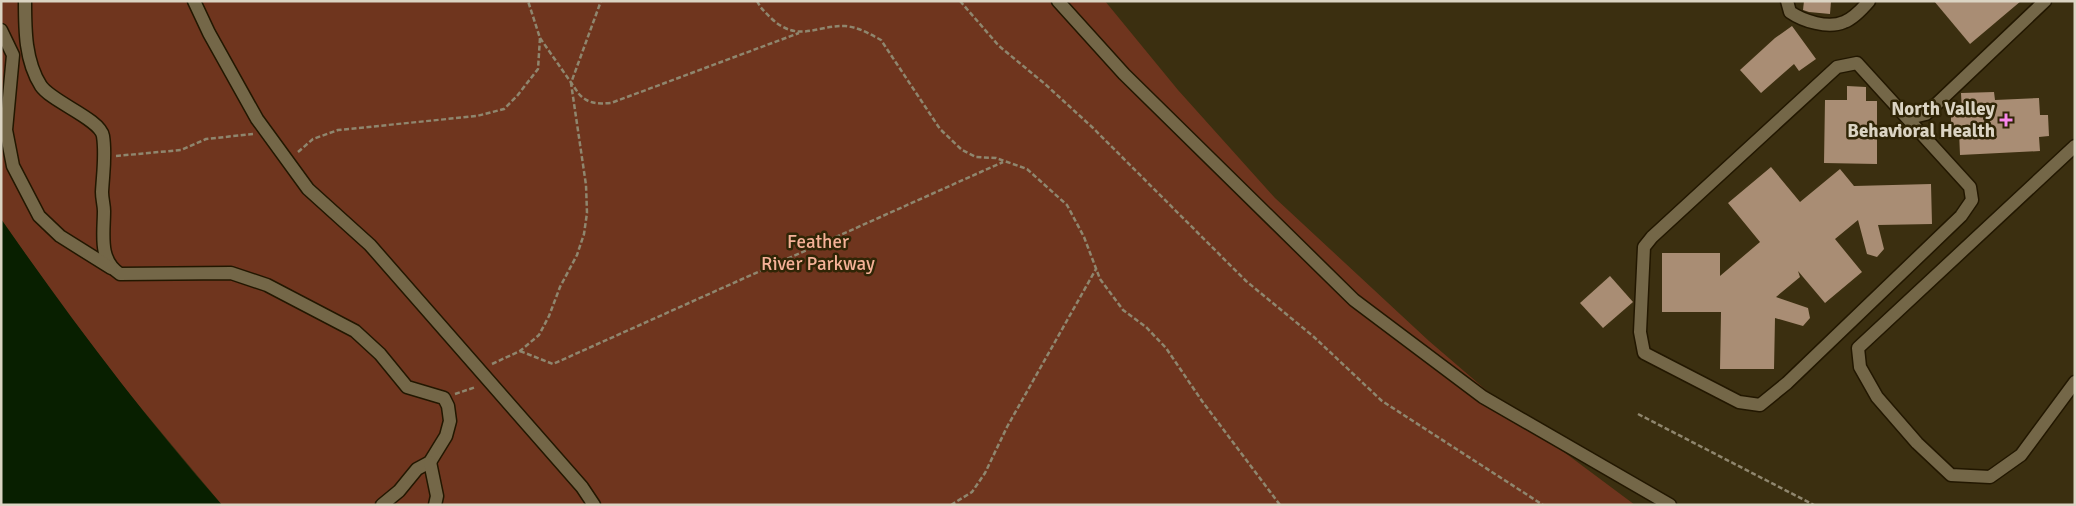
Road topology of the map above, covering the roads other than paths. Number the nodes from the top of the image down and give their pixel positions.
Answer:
1 (25, 1) edge
2 (194, 1) edge
3 (1058, 1) edge
4 (1787, 1) edge
5 (1869, 1) edge
6 (2045, 1) edge
7 (1, 23) edge
8 (1, 30) edge
9 (30, 62) junction
10 (1909, 118) junction
11 (2075, 146) edge
12 (111, 268) junction
13 (2075, 382) edge
14 (430, 462) junction
15 (382, 505) edge
16 (435, 505) edge
17 (594, 505) edge
18 (1670, 505) edge

1 - 9 lane
2 - 17 lane
3 - 18 lane
4 - 5 lane
6 - 10 lane
7 - 9 lane
8 - 12 lane
9 - 12 lane
10 - 10 lane
11 - 13 lane
12 - 14 lane
14 - 15 lane
14 - 16 lane

